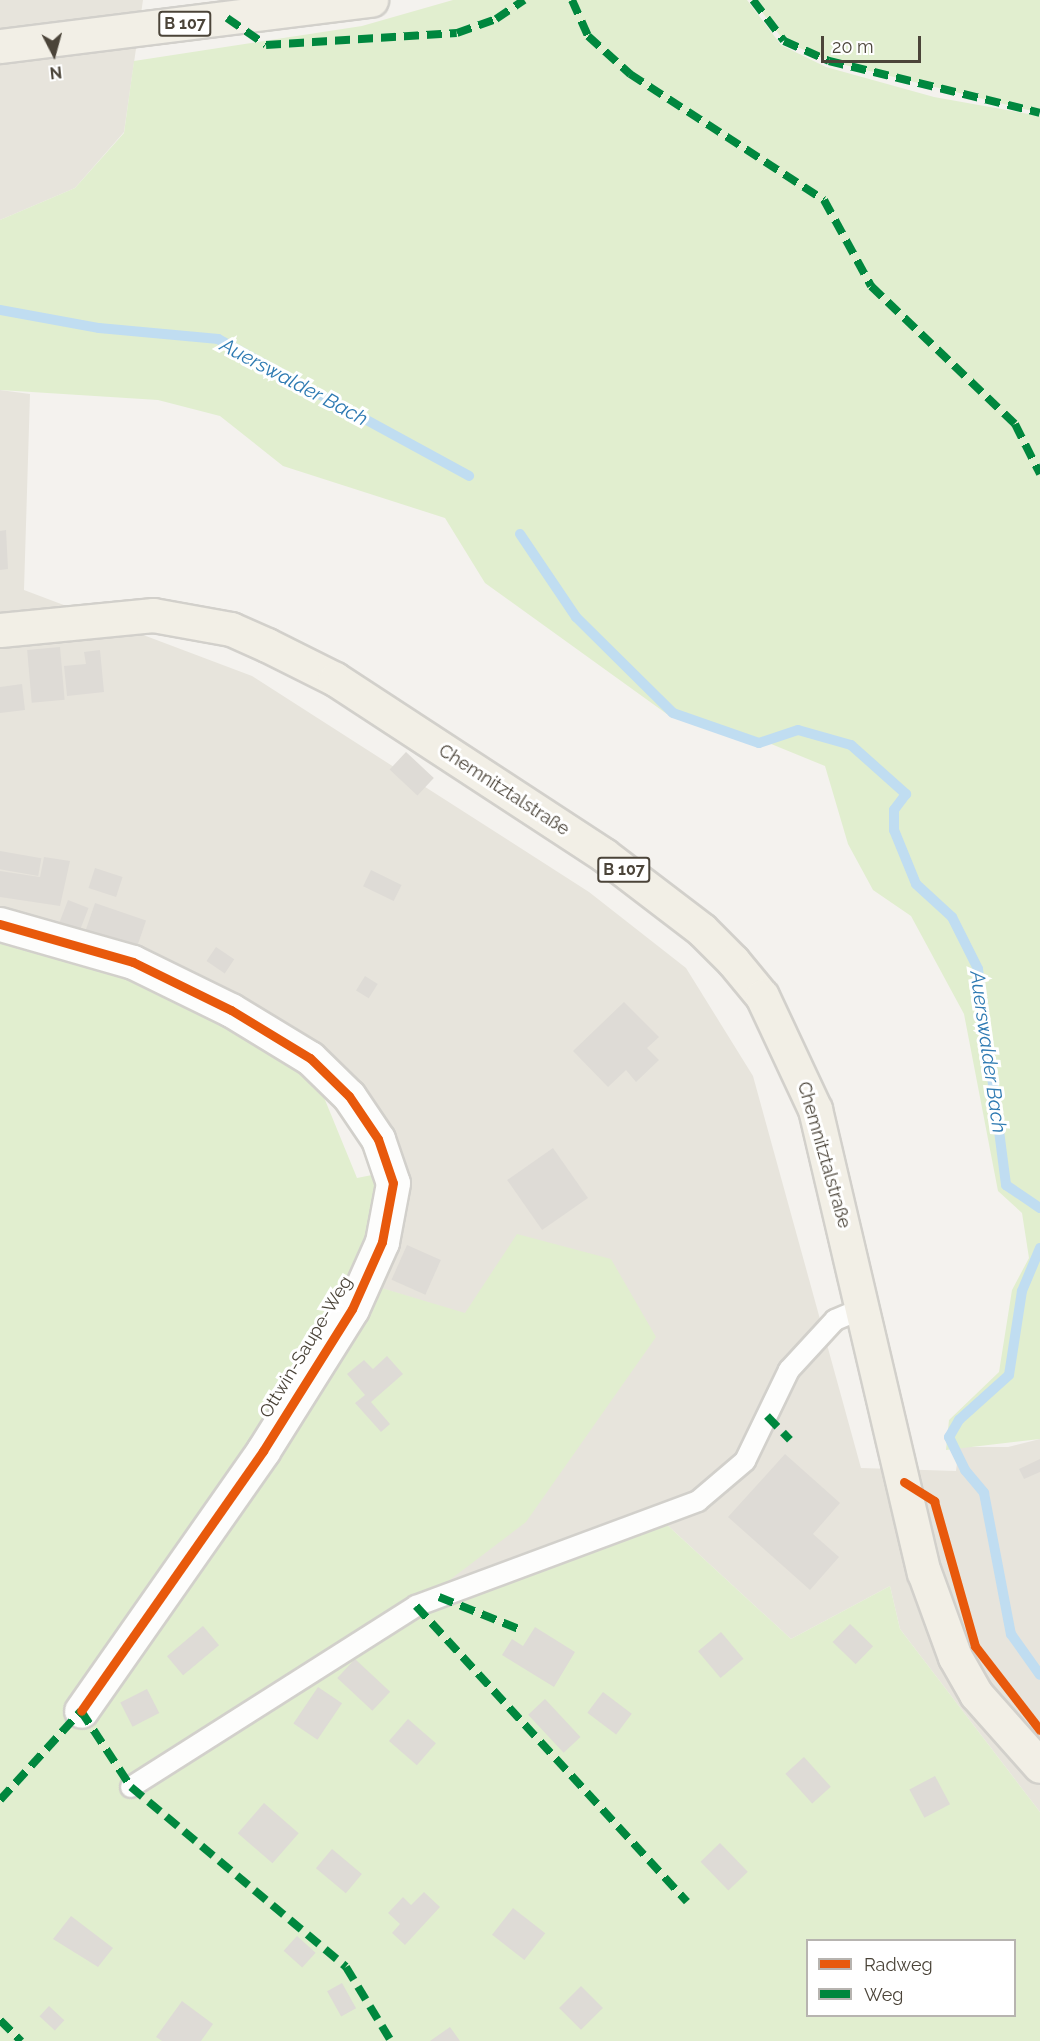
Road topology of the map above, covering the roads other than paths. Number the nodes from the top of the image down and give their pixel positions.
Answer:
1 (371, 0) edge
2 (0, 46) edge
3 (0, 630) edge
4 (0, 924) edge
5 (866, 1307) junction
6 (81, 1711) dead end
7 (1040, 1766) edge
8 (131, 1787) dead end

1 - 2 main road, B 107
3 - 5 main road, Chemnitztalstraße / B 107
4 - 6 street, Ottwin-Saupe-Weg
5 - 7 main road, Chemnitztalstraße / B 107
5 - 8 lane

